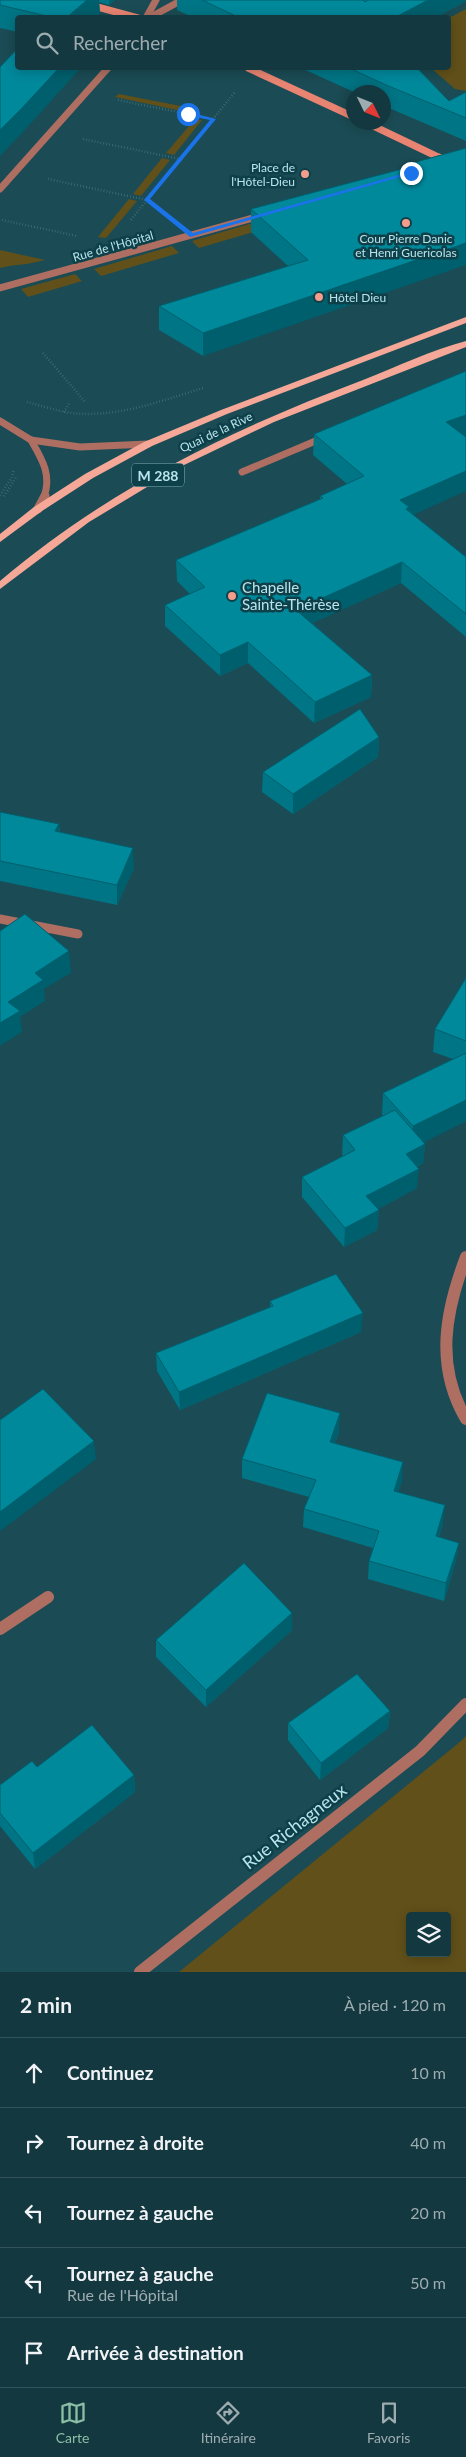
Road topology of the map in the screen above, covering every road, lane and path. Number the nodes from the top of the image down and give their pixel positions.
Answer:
1 (72, 0) edge
2 (156, 0) edge
3 (182, 0) edge
4 (127, 15) edge
5 (149, 15) edge
6 (154, 15) edge
7 (106, 70) edge
8 (252, 70) edge
9 (240, 86) dead end
10 (110, 98) dead end
11 (346, 113) edge
12 (188, 114) junction
13 (213, 119) junction
14 (182, 121) dead end
15 (382, 130) edge
16 (76, 137) dead end
17 (180, 159) junction
18 (466, 165) edge
19 (437, 167) edge
20 (40, 178) dead end
21 (0, 189) edge
22 (147, 200) junction
23 (269, 214) edge
24 (2, 220) dead end
25 (192, 235) junction
26 (84, 238) dead end
27 (0, 288) edge
28 (466, 320) edge
29 (466, 344) edge
30 (43, 352) dead end
31 (23, 400) dead end
32 (86, 403) dead end
33 (71, 413) dead end
34 (0, 422) edge
35 (332, 434) edge
36 (31, 440) junction
37 (148, 444) junction
38 (242, 472) dead end
39 (38, 509) junction
40 (0, 540) edge
41 (0, 586) edge
42 (0, 919) edge
43 (78, 934) dead end
44 (466, 1257) edge
45 (466, 1419) edge
46 (48, 1597) dead end
47 (0, 1629) edge
48 (466, 1704) edge
49 (140, 1972) edge

1 - 4 main road
2 - 5 street
3 - 6 street
7 - 21 street
8 - 11 main road
9 - 13 path
10 - 12 path
12 - 13 path
12 - 14 path
13 - 17 path
15 - 18 main road
16 - 17 path
17 - 22 path
18 - 19 street
20 - 22 path
22 - 25 path
23 - 25 street, Rue de l'Hôpital
24 - 26 path
25 - 27 street, Rue de l'Hôpital
28 - 37 main road, Quai de la Rive / M 288
29 - 41 main road, Quai de la Rive / M 288
30 - 32 path
31 - 33 path
34 - 36 street
35 - 38 street
36 - 37 street
36 - 39 street
37 - 39 main road, Quai de la Rive / M 288
39 - 40 main road, Quai de la Rive / M 288
42 - 43 street
44 - 45 street
46 - 47 street
48 - 49 street, Rue Richagneux

